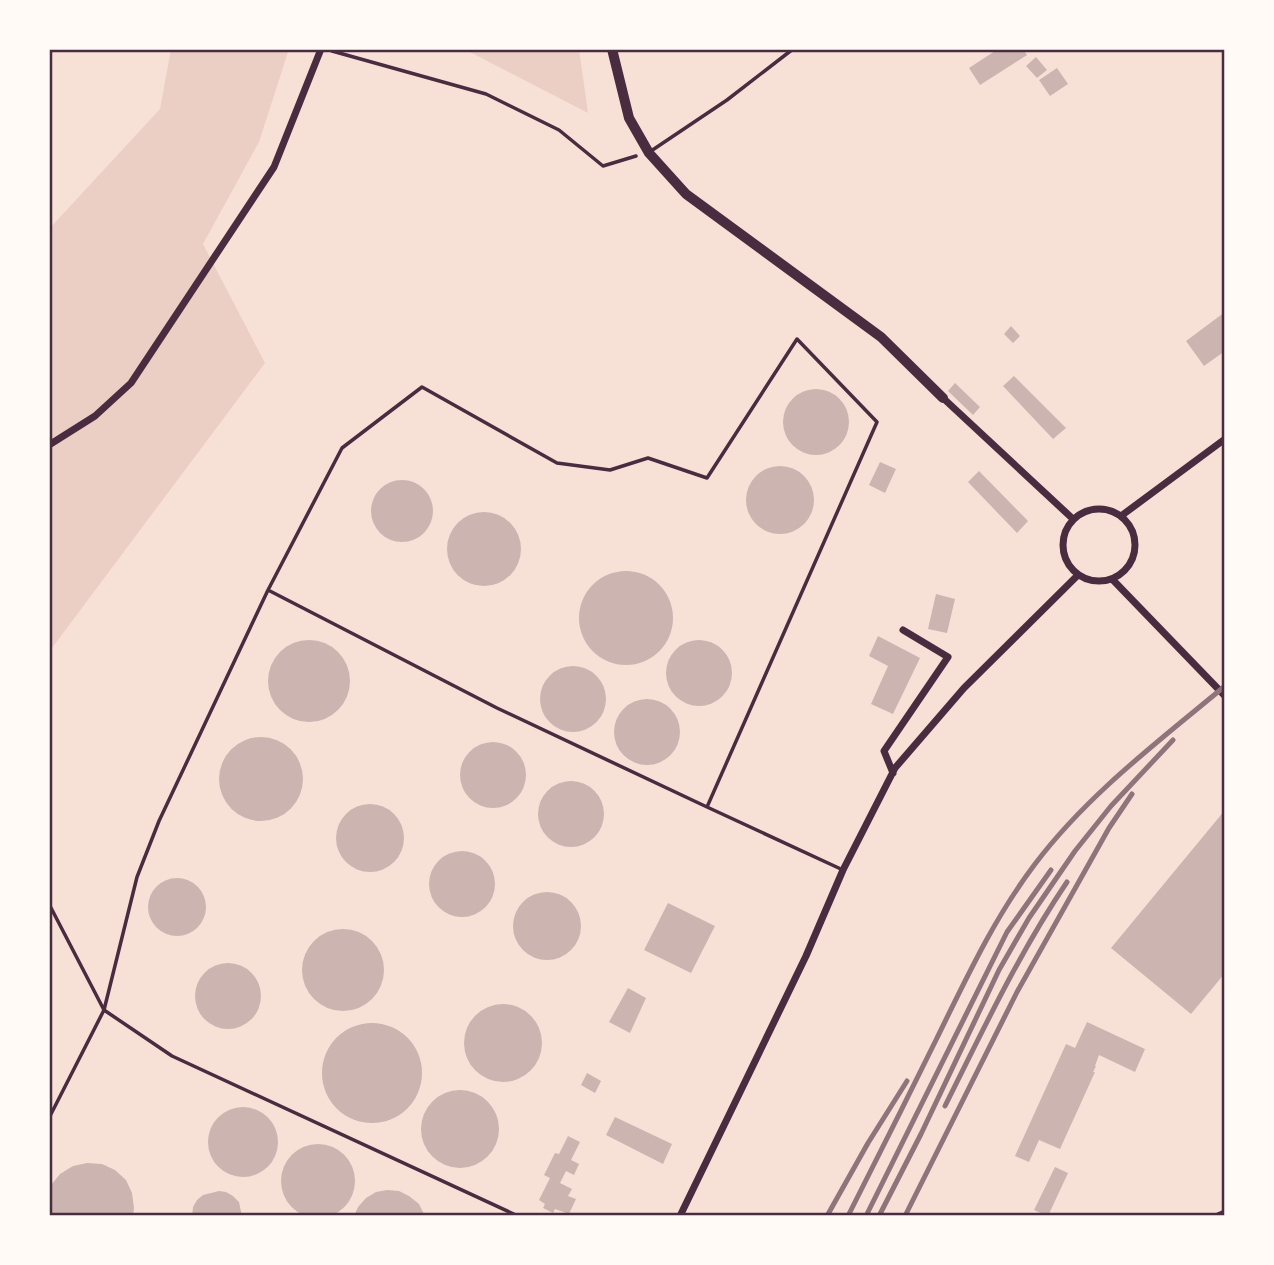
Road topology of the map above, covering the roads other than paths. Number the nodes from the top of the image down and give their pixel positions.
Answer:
1 (321, 49) edge
2 (612, 49) edge
3 (793, 49) edge
4 (649, 153) junction
5 (943, 398) joint
6 (1225, 439) edge
7 (49, 445) edge
8 (1121, 516) junction
9 (1073, 519) junction
10 (1078, 575) junction
11 (1112, 579) junction
12 (268, 590) junction
13 (903, 630) dead end
14 (1225, 696) edge
15 (893, 773) junction
16 (707, 807) junction
17 (843, 870) junction
18 (49, 904) edge
19 (104, 1010) junction
20 (49, 1118) edge
21 (1225, 1213) edge
22 (518, 1216) edge
23 (680, 1216) edge
24 (1218, 1216) edge

1 - 7 street
2 - 4 main road
3 - 4 lane
4 - 5 main road
5 - 9 street
6 - 8 street
8 - 9 street
8 - 11 street
9 - 10 street
10 - 11 street
10 - 15 street
11 - 14 street
12 - 16 lane
12 - 16 lane
12 - 19 lane
13 - 15 street
15 - 17 street
16 - 17 lane
17 - 23 street
18 - 19 lane
19 - 20 lane
19 - 22 lane
21 - 24 street

